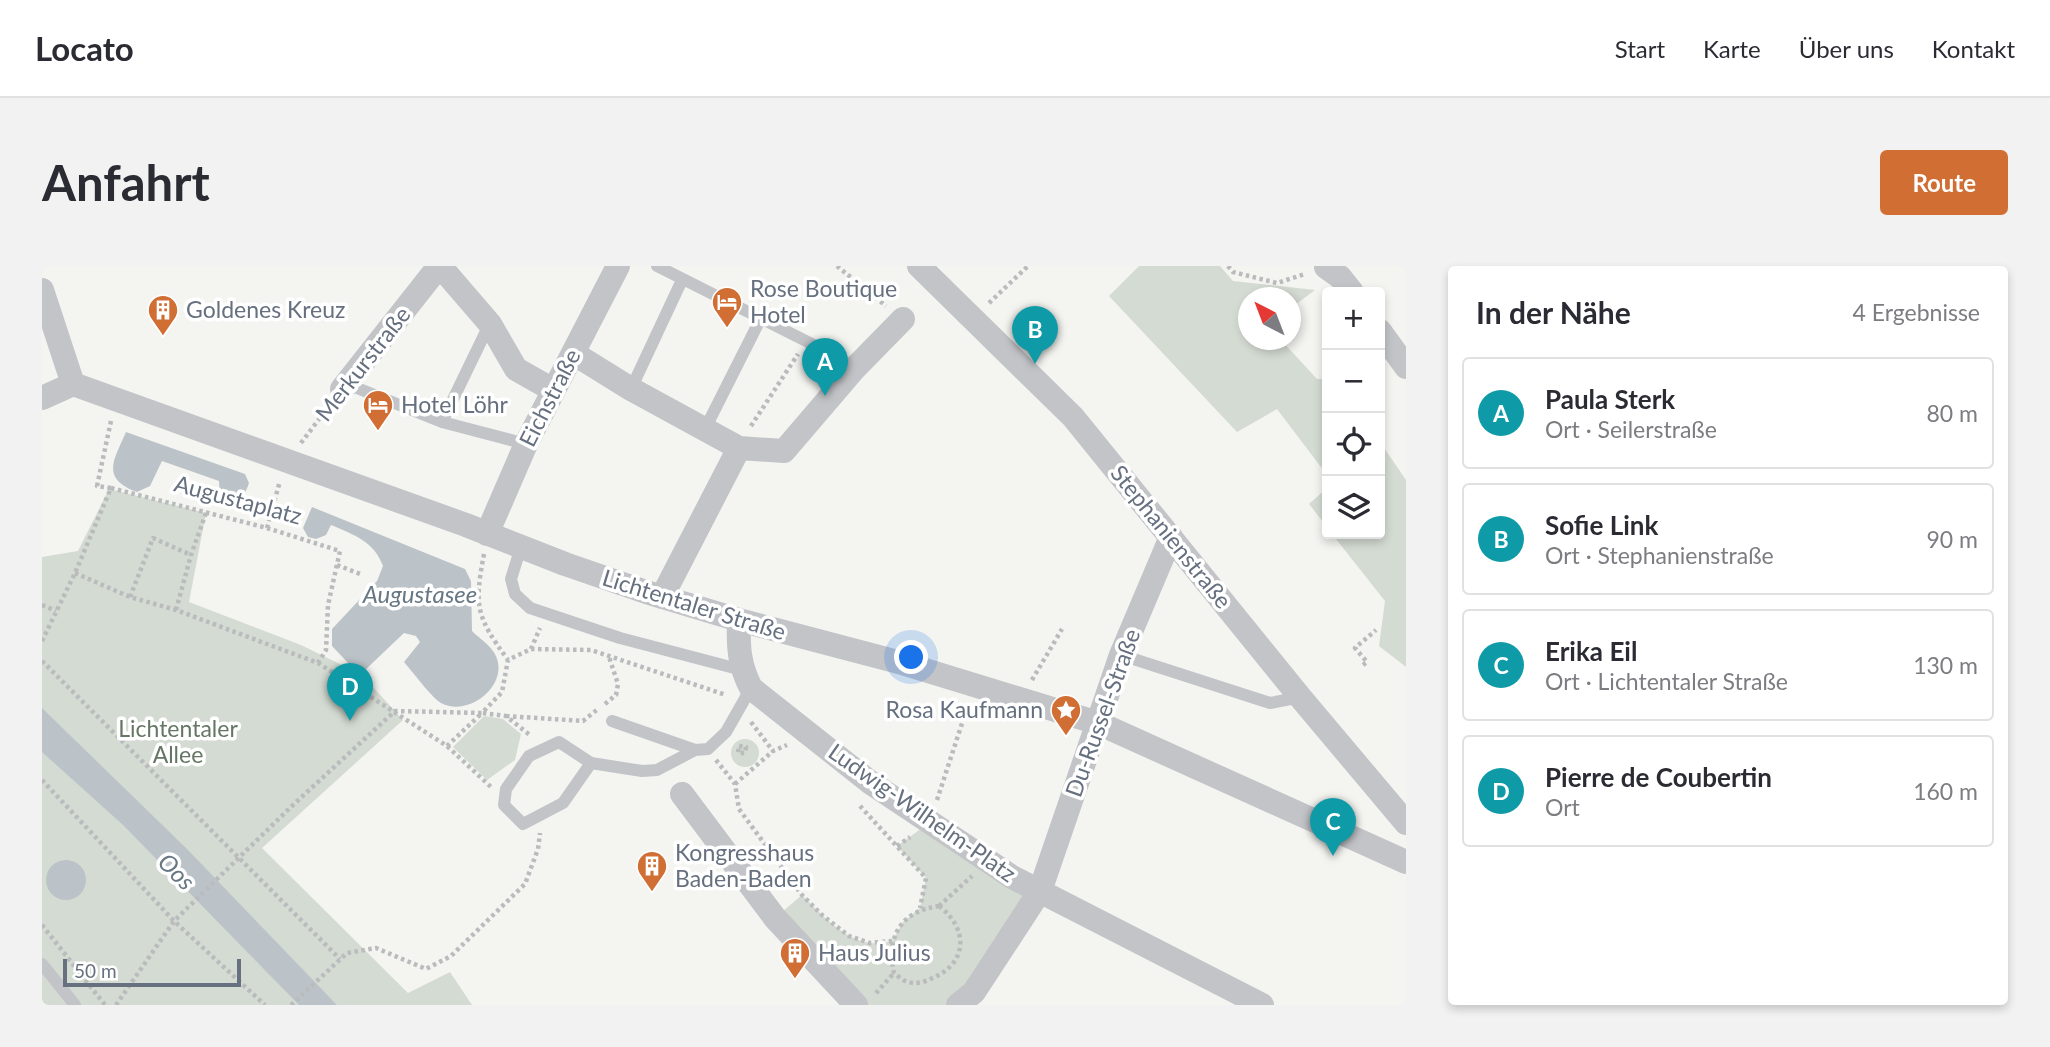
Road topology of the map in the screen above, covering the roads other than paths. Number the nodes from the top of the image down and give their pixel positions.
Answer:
1 (440, 266) edge
2 (618, 266) edge
3 (657, 266) edge
4 (919, 266) edge
5 (1326, 267) edge
6 (682, 280) junction
7 (1348, 287) edge
8 (42, 290) edge
9 (761, 318) junction
10 (903, 319) road end
11 (490, 324) junction
12 (1385, 338) edge
13 (573, 353) junction
14 (1406, 367) edge
15 (855, 368) junction
16 (73, 384) junction
17 (344, 386) joint
18 (631, 389) junction
19 (553, 390) junction
20 (42, 398) edge
21 (442, 422) junction
22 (704, 430) junction
23 (526, 444) junction
24 (739, 448) junction
25 (1171, 537) junction
26 (486, 543) junction
27 (521, 547) junction
28 (662, 597) junction
29 (739, 620) junction
30 (1121, 655) junction
31 (744, 689) junction
32 (1300, 697) junction
33 (612, 721) dead end
34 (1098, 723) junction
35 (701, 750) junction
36 (591, 764) junction
37 (682, 794) dead end
38 (1406, 823) edge
39 (1406, 862) edge
40 (1040, 891) junction
41 (42, 964) edge
42 (864, 1001) edge
43 (974, 1001) edge
44 (75, 1005) edge
45 (1262, 1005) edge

1 - 11 street
1 - 17 street, Merkurstraße
2 - 13 street, Eichstraße
3 - 6 lane
4 - 25 street, Stephanienstraße
5 - 7 street
6 - 9 lane
6 - 18 lane
8 - 16 street
9 - 15 lane
9 - 22 lane
10 - 15 street
11 - 19 street
11 - 21 lane
12 - 14 street
13 - 18 street
13 - 19 street, Eichstraße
15 - 24 street
16 - 20 street
16 - 26 street, Lichtentaler Straße
17 - 21 lane
18 - 22 street
19 - 23 street, Eichstraße
21 - 23 lane
22 - 24 street
23 - 26 street, Eichstraße
24 - 28 street
25 - 30 street, Du-Russel-Straße
25 - 32 street, Stephanienstraße
26 - 27 street, Lichtentaler Straße
27 - 28 street, Lichtentaler Straße
27 - 31 lane
28 - 29 street, Lichtentaler Straße
29 - 31 street
29 - 34 street, Lichtentaler Straße
30 - 32 lane
30 - 34 street, Du-Russel-Straße
31 - 35 lane
31 - 40 street, Ludwig-Wilhelm-Platz
32 - 38 street, Stephanienstraße
33 - 35 lane
34 - 39 street, Lichtentaler Straße
34 - 40 street, Du-Russel-Straße
35 - 36 lane
36 - 36 lane
37 - 42 street
40 - 43 street, Ludwig-Wilhelm-Platz
40 - 45 street
41 - 44 lane

